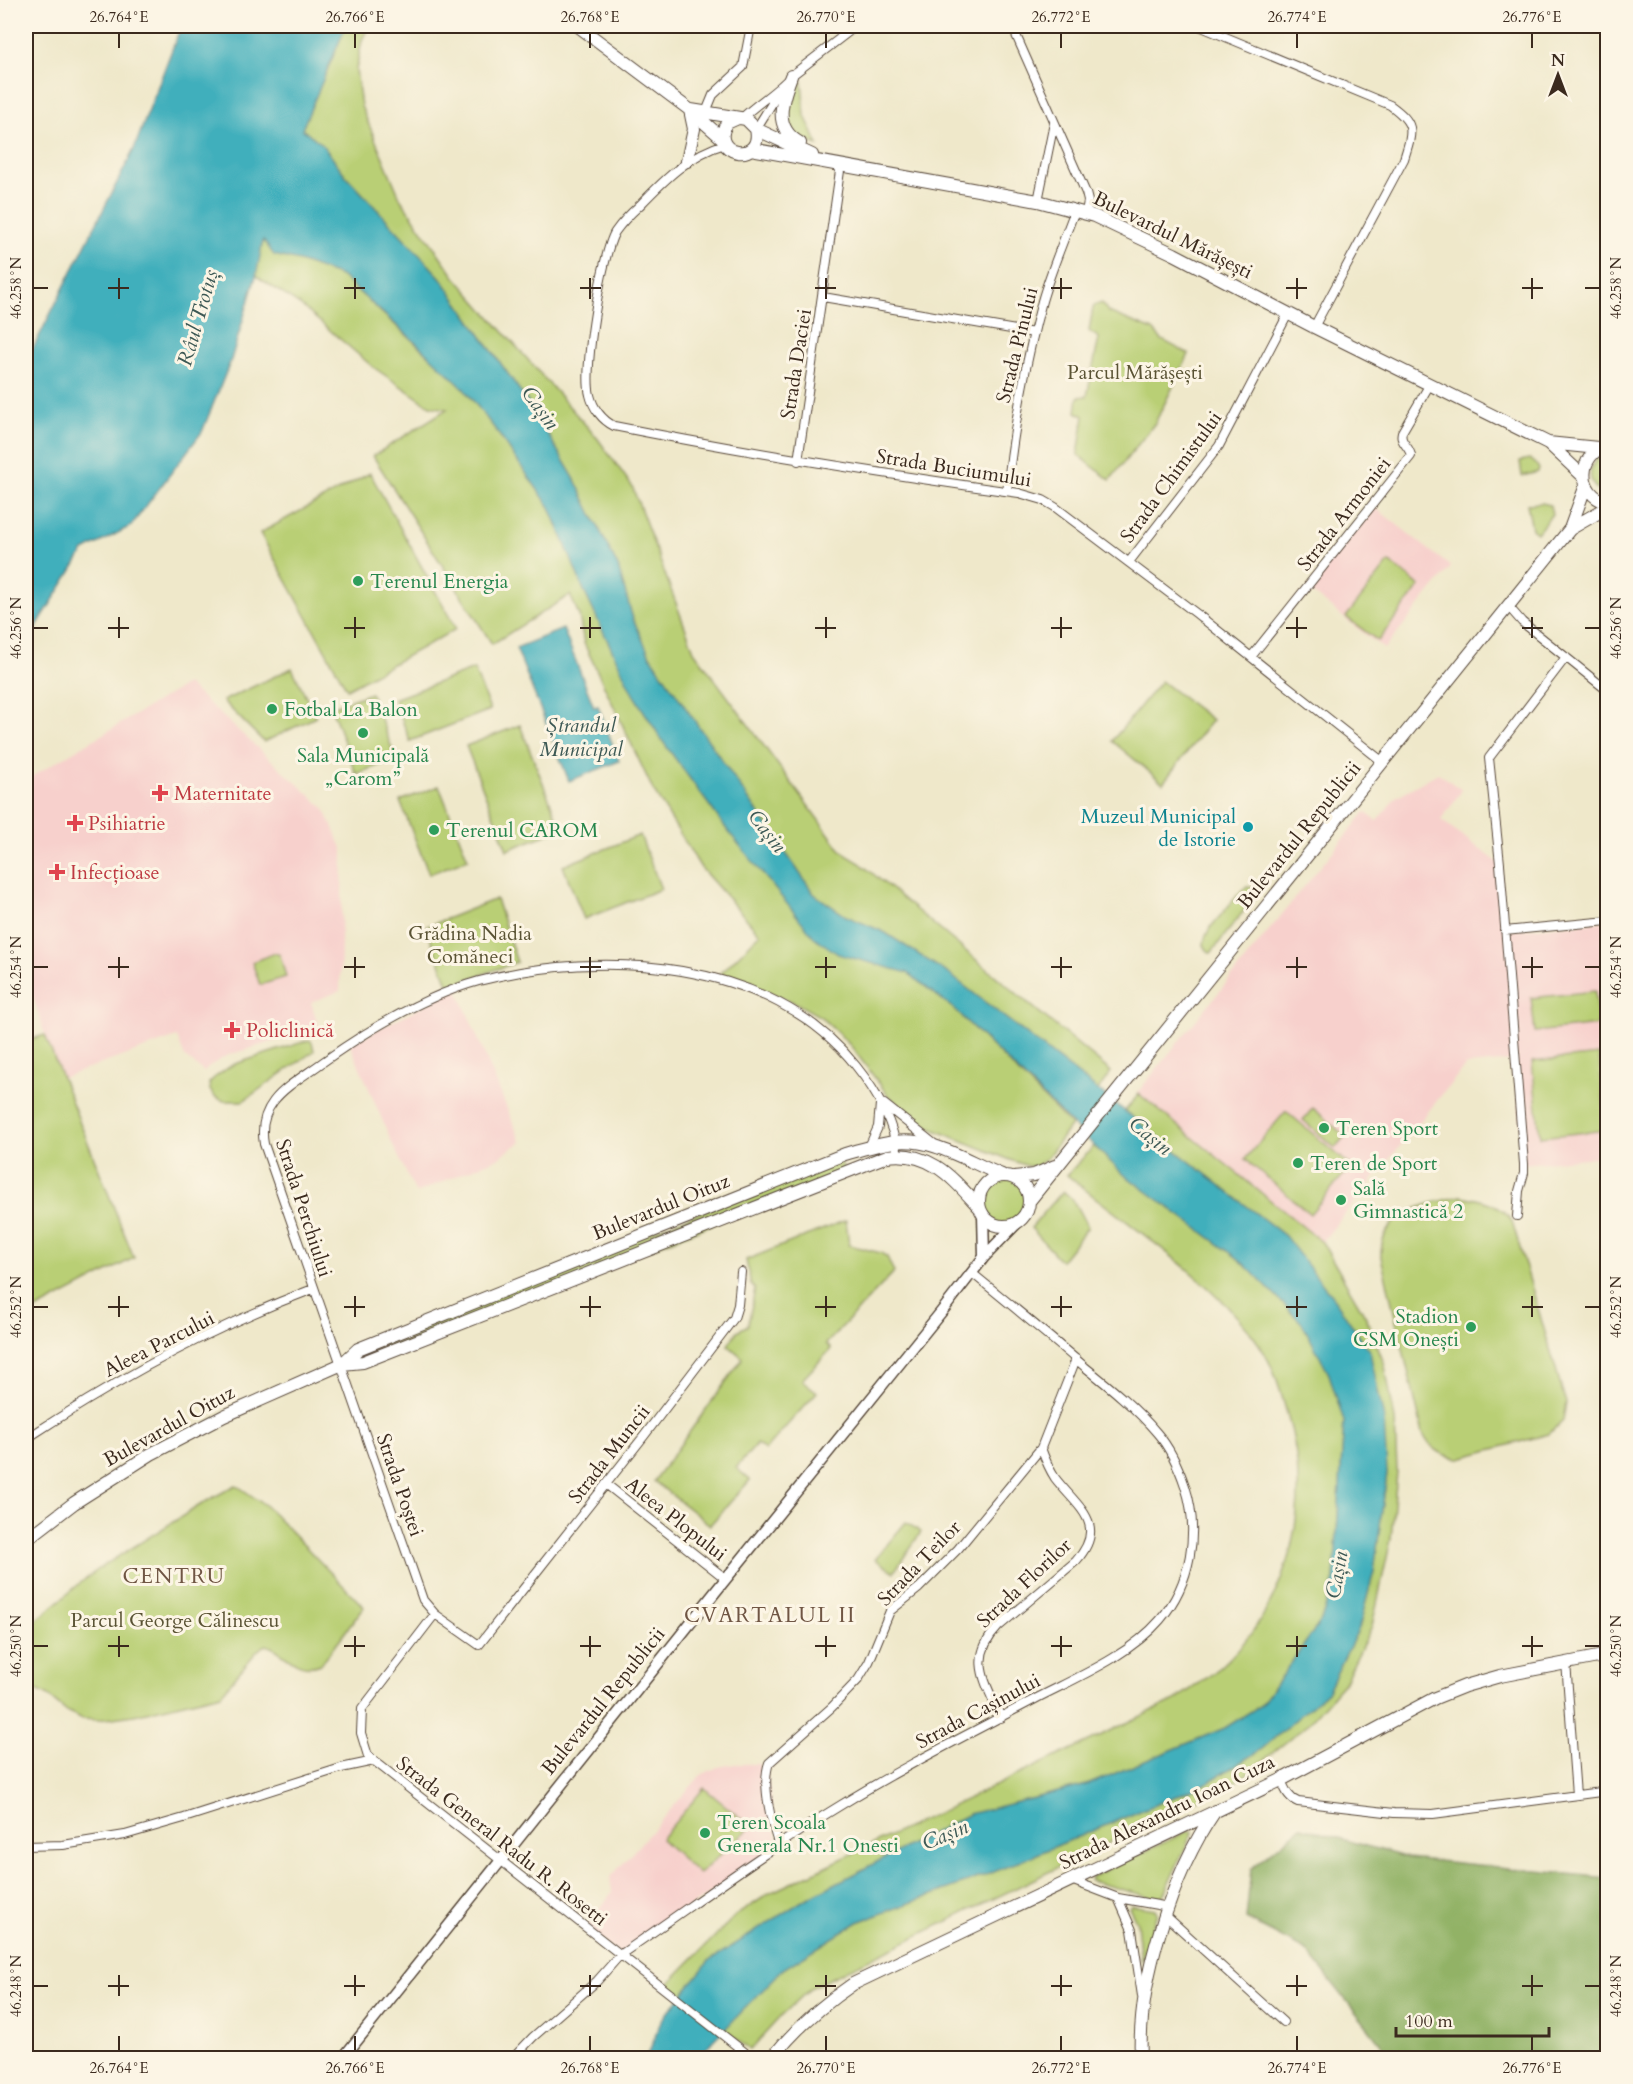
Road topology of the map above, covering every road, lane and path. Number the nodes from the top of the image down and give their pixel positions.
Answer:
1 (578, 26) edge
2 (751, 26) edge
3 (856, 26) edge
4 (1012, 26) edge
5 (1199, 26) edge
6 (787, 81) junction
7 (690, 110) junction
8 (706, 112) junction
9 (740, 118) junction
10 (1054, 122) junction
11 (756, 129) junction
12 (724, 141) junction
13 (751, 149) junction
14 (687, 161) junction
15 (824, 161) junction
16 (841, 164) junction
17 (1038, 201) junction
18 (1081, 211) junction
19 (823, 297) junction
20 (1288, 314) junction
21 (1314, 327) junction
22 (1034, 333) junction
23 (1430, 384) junction
24 (1548, 443) junction
25 (1605, 445) edge
26 (798, 461) junction
27 (1585, 481) junction
28 (1007, 492) junction
29 (1608, 505) edge
30 (1570, 529) junction
31 (1130, 562) junction
32 (1508, 606) junction
33 (1251, 657) junction
34 (1566, 657) junction
35 (1608, 691) edge
36 (1383, 762) junction
37 (1608, 921) edge
38 (1506, 931) junction
39 (879, 1100) junction
40 (896, 1142) junction
41 (869, 1147) junction
42 (941, 1148) junction
43 (845, 1154) junction
44 (898, 1155) junction
45 (1059, 1164) junction
46 (850, 1170) junction
47 (1008, 1176) junction
48 (1030, 1200) junction
49 (981, 1211) junction
50 (1517, 1216) dead end
51 (1017, 1223) junction
52 (656, 1230) junction
53 (662, 1245) junction
54 (984, 1257) junction
55 (741, 1272) dead end
56 (972, 1273) junction
57 (313, 1289) junction
58 (1076, 1359) junction
59 (342, 1364) junction
60 (26, 1439) edge
61 (1041, 1448) junction
62 (606, 1484) junction
63 (26, 1540) edge
64 (726, 1579) junction
65 (435, 1614) junction
66 (479, 1645) joint
67 (1608, 1655) edge
68 (1566, 1662) junction
69 (1001, 1718) junction
70 (374, 1761) junction
71 (1281, 1780) junction
72 (1608, 1791) edge
73 (1576, 1794) junction
74 (1215, 1810) junction
75 (26, 1845) edge
76 (779, 1846) junction
77 (500, 1862) junction
78 (1070, 1880) junction
79 (1119, 1898) junction
80 (1168, 1912) junction
81 (620, 1955) junction
82 (1143, 2008) junction
83 (1283, 2022) dead end
84 (343, 2058) edge
85 (513, 2058) edge
86 (752, 2058) edge
87 (772, 2058) edge
88 (1141, 2058) edge

1 - 7 main road
2 - 8 street
3 - 6 street
4 - 10 street
5 - 21 street
6 - 9 street
6 - 11 street
6 - 16 main road
7 - 8 main road
7 - 12 main road
7 - 14 main road
8 - 9 main road
9 - 11 main road
9 - 12 main road
10 - 17 street
10 - 18 street
11 - 13 main road
11 - 15 main road
12 - 13 main road
12 - 14 street
13 - 15 main road, Bulevardul Mărășești
14 - 26 street, Strada Buciumului
15 - 16 main road, Bulevardul Mărășești
16 - 17 main road, Bulevardul Mărășești
16 - 19 street, Strada Daciei
17 - 18 main road, Bulevardul Mărășești
18 - 20 main road, Bulevardul Mărășești
18 - 22 street, Strada Pinului
19 - 22 street
19 - 26 street, Strada Daciei
20 - 21 main road, Bulevardul Mărășești
20 - 31 street, Strada Chimistului
21 - 23 main road, Bulevardul Mărășești
22 - 28 street, Strada Pinului
23 - 24 main road, Bulevardul Mărășești
23 - 33 street, Strada Armoniei
24 - 25 main road, Bulevardul Mărășești
24 - 27 main road, Bulevardul Mărășești
25 - 27 main road
26 - 28 street, Strada Buciumului
27 - 29 main road, Bulevardul Mărășești
27 - 30 main road
28 - 31 street, Strada Buciumului
29 - 30 main road
30 - 32 main road, Bulevardul Republicii
31 - 33 street, Strada Buciumului
32 - 34 street
32 - 36 main road, Bulevardul Republicii
33 - 36 street, Strada Buciumului
34 - 35 street
34 - 38 street
36 - 45 main road, Bulevardul Republicii
37 - 38 street
38 - 50 street
39 - 40 street, Strada Perchiului
39 - 41 street
39 - 42 street, Strada Perchiului
39 - 57 street, Strada Perchiului
40 - 41 main road, Bulevardul Oituz
40 - 42 main road, Bulevardul Oituz
40 - 44 street, Strada Perchiului
41 - 43 main road, Bulevardul Oituz
42 - 47 main road, Bulevardul Oituz
43 - 46 main road
43 - 52 main road, Bulevardul Oituz
44 - 46 main road, Bulevardul Oituz
44 - 49 main road, Bulevardul Oituz
45 - 47 main road, Bulevardul Republicii
45 - 48 main road, Bulevardul Republicii
46 - 53 main road, Bulevardul Oituz
47 - 48 main road
47 - 49 main road
48 - 51 main road
49 - 51 main road
49 - 54 street
51 - 54 street, Bulevardul Republicii
52 - 53 street, Bulevardul Oituz
52 - 59 main road, Bulevardul Oituz
53 - 59 main road, Bulevardul Oituz
54 - 56 street, Bulevardul Republicii
55 - 62 street, Strada Muncii
56 - 58 street, Strada Cașinului
56 - 64 street, Bulevardul Republicii
57 - 59 street, Strada Perchiului
57 - 60 street, Aleea Parcului
58 - 61 street, Strada Teilor
58 - 69 street, Strada Cașinului
59 - 63 main road, Bulevardul Oituz
59 - 65 street, Strada Poștei
61 - 69 street, Strada Florilor
61 - 76 street, Strada Teilor
62 - 64 street, Aleea Plopului
62 - 66 street, Strada Muncii
64 - 77 street, Bulevardul Republicii
65 - 66 street, Strada Poștei
65 - 70 street
67 - 68 main road, Strada Alexandru Ioan Cuza
68 - 71 main road, Strada Alexandru Ioan Cuza
68 - 73 street
69 - 76 street, Strada Cașinului
70 - 75 street, Strada General Radu R. Rosetti
70 - 77 street, Strada General Radu R. Rosetti
71 - 73 street
71 - 74 main road, Strada Alexandru Ioan Cuza
72 - 73 street
74 - 78 main road, Strada Alexandru Ioan Cuza
74 - 80 main road
76 - 81 street, Strada Cașinului
77 - 81 street, Strada General Radu R. Rosetti
77 - 84 street, Bulevardul Republicii
78 - 79 street
78 - 87 main road, Strada Alexandru Ioan Cuza
79 - 80 street
79 - 82 street
80 - 82 main road
80 - 83 street
81 - 85 street, Strada Cașinului
81 - 86 street, Strada General Radu R. Rosetti
82 - 88 main road

